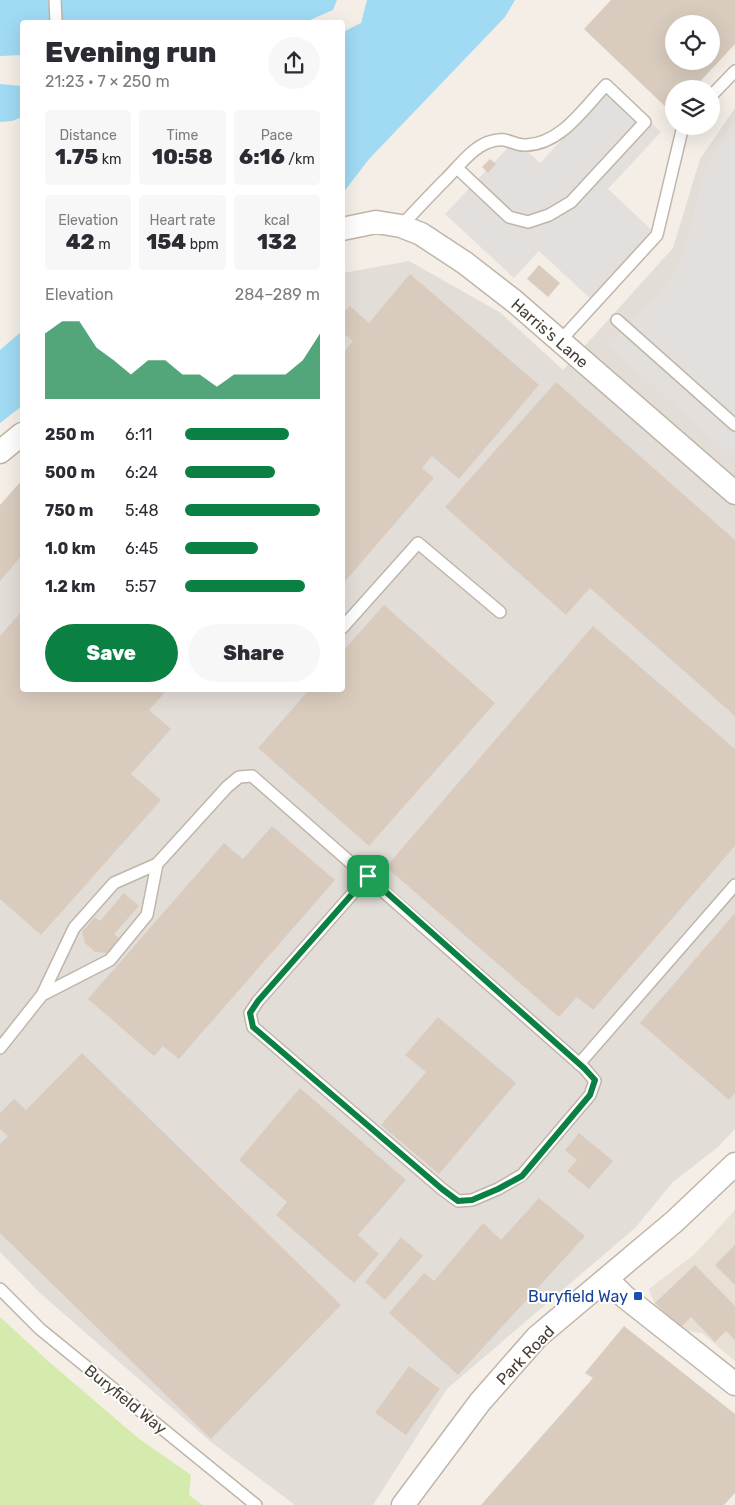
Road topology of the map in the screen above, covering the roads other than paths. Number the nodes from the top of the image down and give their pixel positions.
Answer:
1 (55, 0) edge
2 (56, 20) edge
3 (735, 71) edge
4 (720, 87) edge
5 (681, 135) edge
6 (457, 168) junction
7 (401, 226) junction
8 (345, 228) edge
9 (617, 320) dead end
10 (560, 341) junction
11 (735, 425) edge
12 (20, 436) edge
13 (0, 452) edge
14 (735, 493) edge
15 (500, 612) dead end
16 (345, 625) edge
17 (158, 864) junction
18 (368, 876) junction
19 (735, 884) edge
20 (42, 995) junction
21 (0, 1048) edge
22 (579, 1064) junction
23 (735, 1164) edge
24 (606, 1279) junction
25 (0, 1289) edge
26 (735, 1384) edge
27 (256, 1505) edge
28 (403, 1505) edge

1 - 2 lane
3 - 4 lane
5 - 10 lane
6 - 6 lane
6 - 7 lane
7 - 8 street, Harris's Lane
7 - 10 street, Harris's Lane
9 - 11 lane
10 - 14 street, Harris's Lane
12 - 13 street
15 - 16 lane
17 - 18 lane
17 - 20 lane
17 - 20 lane
18 - 22 lane
18 - 22 lane
19 - 22 lane
20 - 21 lane
23 - 24 street, Park Road
24 - 26 street
24 - 28 street, Park Road
25 - 27 lane, Buryfield Way

